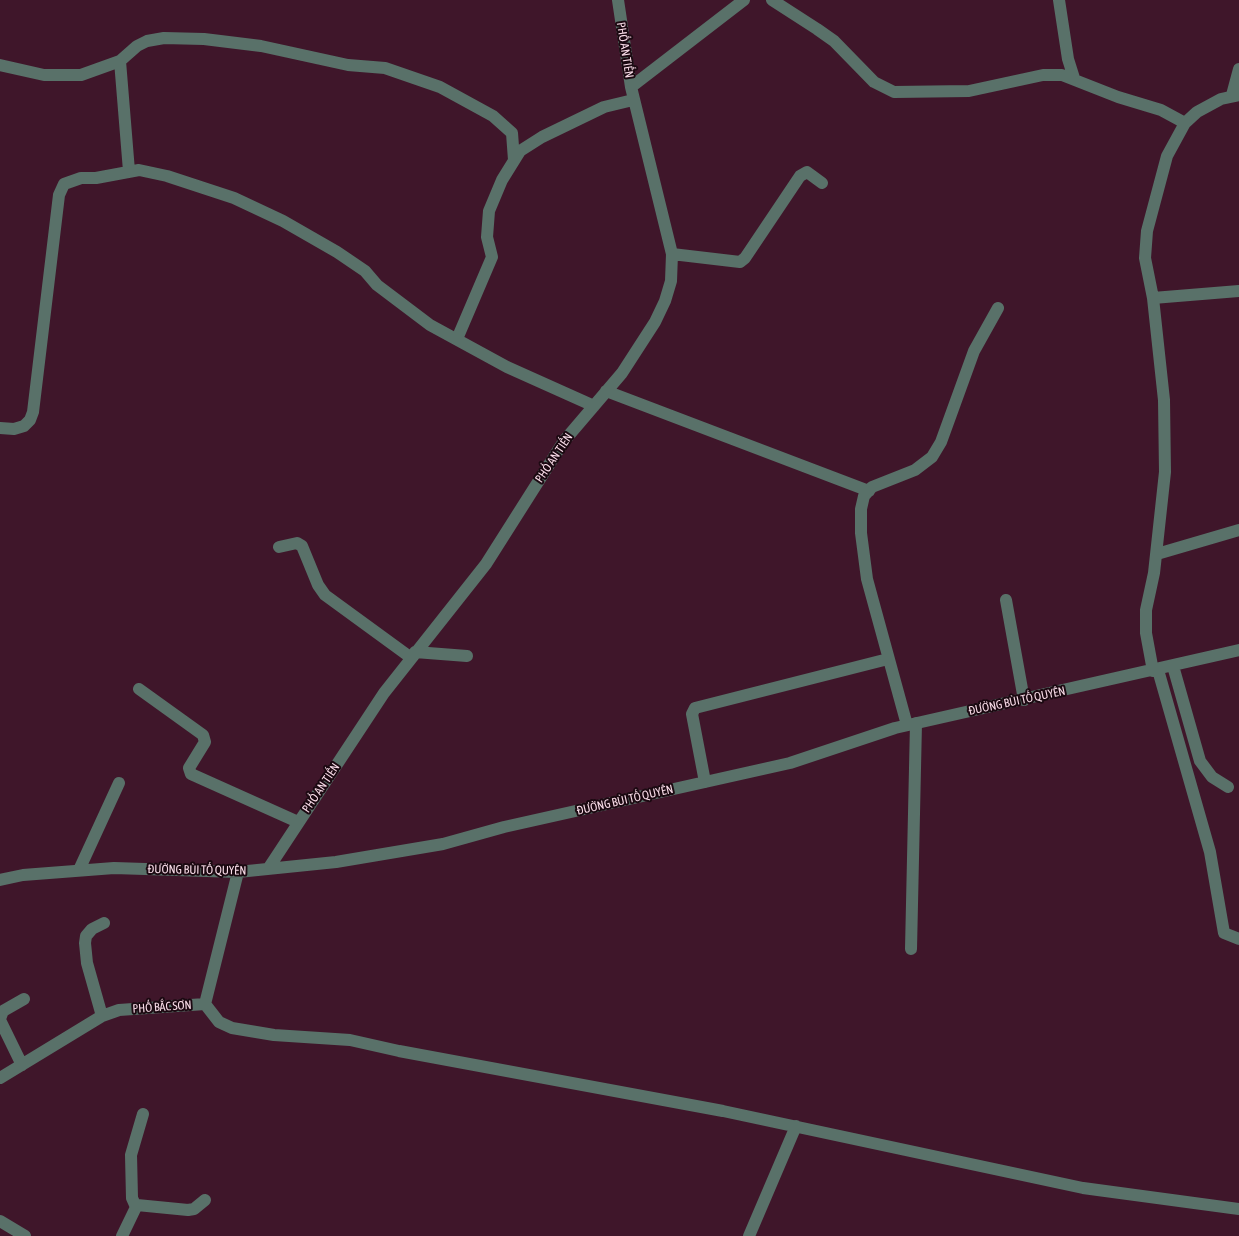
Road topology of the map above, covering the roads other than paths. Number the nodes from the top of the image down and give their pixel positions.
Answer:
1 (618, 0) edge
2 (744, 0) edge
3 (772, 0) edge
4 (1059, 0) edge
5 (120, 61) junction
6 (0, 65) edge
7 (1239, 69) edge
8 (1074, 78) junction
9 (632, 93) junction
10 (1236, 95) edge
11 (1185, 123) junction
12 (514, 160) junction
13 (129, 171) junction
14 (822, 183) dead end
15 (672, 254) junction
16 (1239, 291) edge
17 (1153, 298) junction
18 (998, 308) dead end
19 (457, 339) junction
20 (606, 391) junction
21 (594, 406) junction
22 (0, 428) edge
23 (869, 491) junction
24 (1239, 530) edge
25 (280, 547) dead end
26 (1157, 554) junction
27 (1006, 600) dead end
28 (1239, 650) edge
29 (412, 655) junction
30 (467, 656) dead end
31 (888, 659) junction
32 (1173, 666) junction
33 (1156, 670) junction
34 (140, 688) dead end
35 (1024, 700) junction
36 (912, 724) junction
37 (705, 782) junction
38 (119, 783) dead end
39 (1228, 787) dead end
40 (298, 822) junction
41 (268, 868) junction
42 (79, 870) junction
43 (238, 872) junction
44 (0, 880) edge
45 (104, 923) dead end
46 (1239, 939) edge
47 (911, 949) dead end
48 (24, 999) dead end
49 (205, 1004) junction
50 (102, 1016) junction
51 (0, 1019) edge
52 (22, 1065) junction
53 (0, 1078) edge
54 (143, 1114) dead end
55 (796, 1126) junction
56 (204, 1200) dead end
57 (136, 1206) junction
58 (1239, 1209) edge
59 (0, 1221) edge
60 (25, 1236) edge
61 (122, 1236) edge
62 (749, 1236) edge

1 - 9 street, PHỐ AN TIẾN
2 - 9 street
3 - 8 street
4 - 8 street
5 - 6 street
5 - 12 street
5 - 13 street
7 - 10 street
8 - 11 street
9 - 12 street
9 - 15 street, PHỐ AN TIẾN
10 - 11 street
11 - 17 street
12 - 19 street
13 - 19 street
13 - 22 street
14 - 15 street
15 - 20 street, PHỐ AN TIẾN
16 - 17 street
17 - 26 street
18 - 23 street
19 - 21 street
20 - 21 street, PHỐ AN TIẾN
20 - 23 street
21 - 29 street, PHỐ AN TIẾN
23 - 31 street
24 - 26 street
25 - 29 street
26 - 33 street
27 - 35 street
28 - 32 street, ĐƯỜNG BÙI TỐ QUYÊN
29 - 30 street
29 - 40 street, PHỐ AN TIẾN
31 - 36 street
31 - 37 street
32 - 33 street, ĐƯỜNG BÙI TỐ QUYÊN
32 - 39 street
33 - 35 street, ĐƯỜNG BÙI TỐ QUYÊN
33 - 46 street
34 - 40 street
35 - 36 street, ĐƯỜNG BÙI TỐ QUYÊN
36 - 37 street, ĐƯỜNG BÙI TỐ QUYÊN
36 - 47 street
37 - 41 street, ĐƯỜNG BÙI TỐ QUYÊN
38 - 42 street
40 - 41 street, PHỐ AN TIẾN
41 - 43 street, ĐƯỜNG BÙI TỐ QUYÊN
42 - 43 street, ĐƯỜNG BÙI TỐ QUYÊN
42 - 44 street, ĐƯỜNG BÙI TỐ QUYÊN
43 - 49 street, PHỐ BẮC SƠN
45 - 50 street
48 - 51 street
49 - 50 street, PHỐ BẮC SƠN
49 - 55 street
50 - 52 street, PHỐ BẮC SƠN
51 - 52 street
52 - 53 street, PHỐ BẮC SƠN
54 - 57 street
55 - 58 street
55 - 62 street
56 - 57 street
57 - 61 street
59 - 60 street

